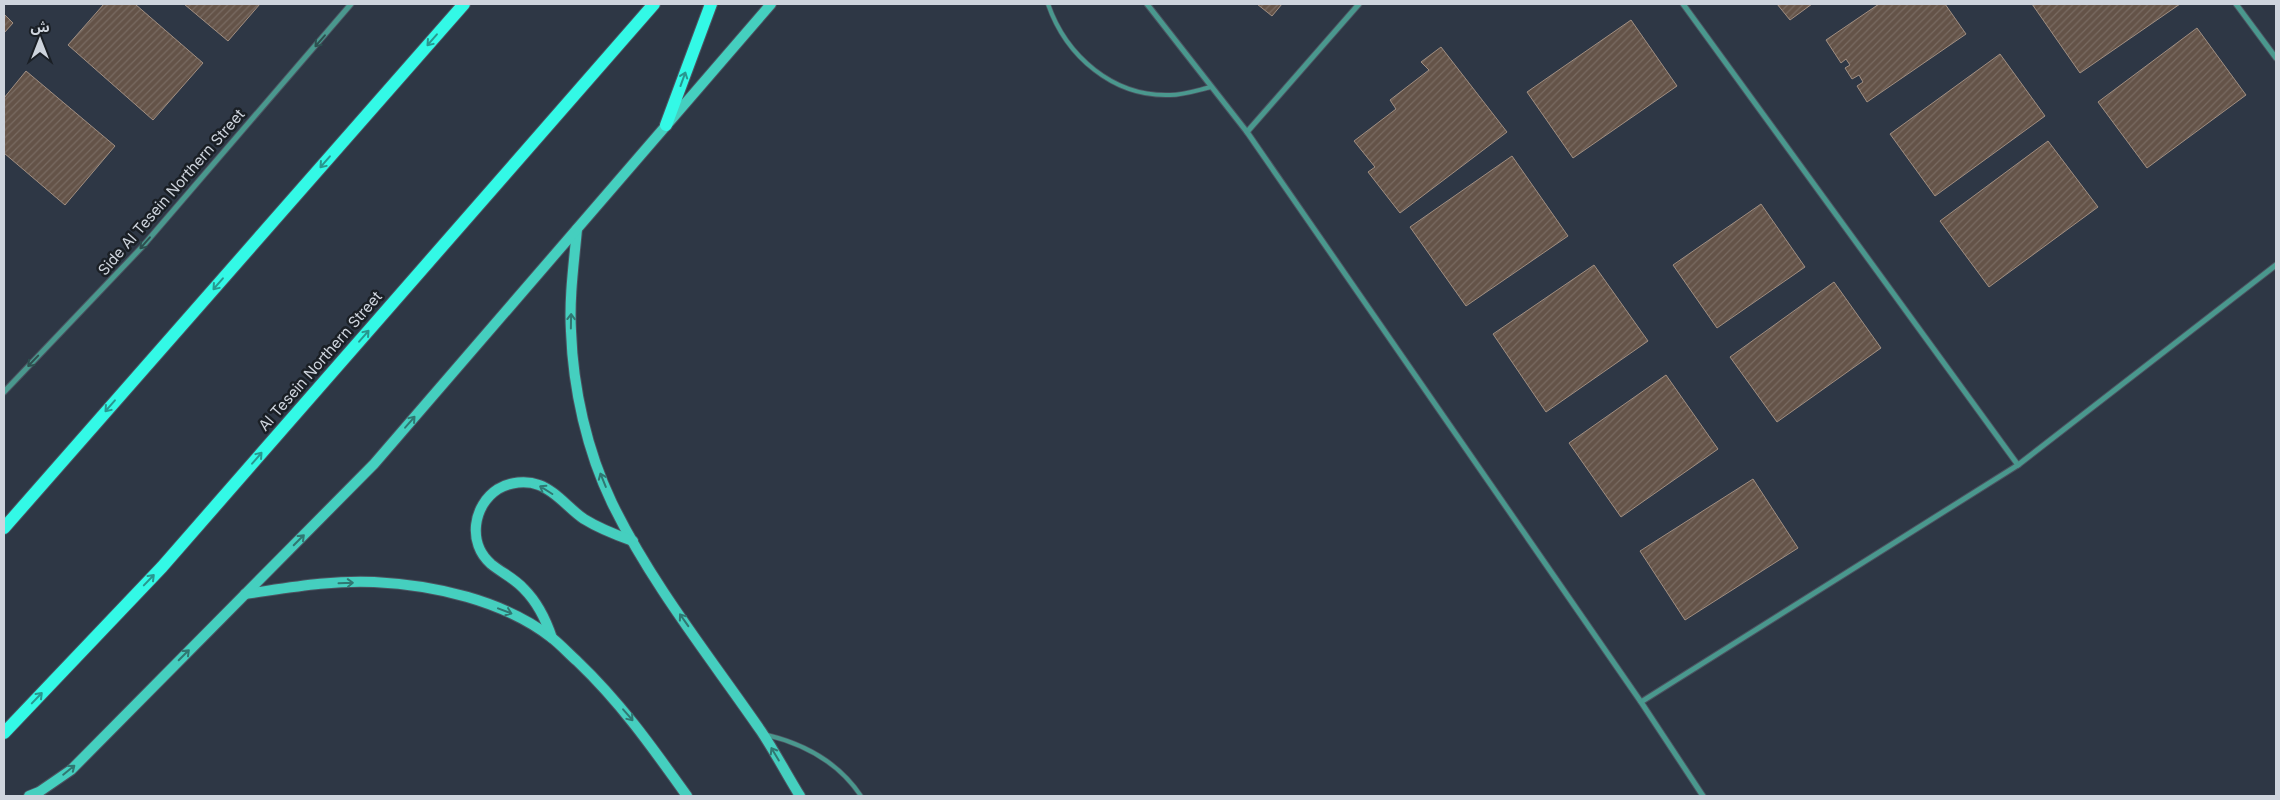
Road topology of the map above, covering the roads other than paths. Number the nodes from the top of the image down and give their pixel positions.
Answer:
1 (351, 4) edge
2 (464, 4) edge
3 (654, 4) edge
4 (710, 4) edge
5 (771, 4) edge
6 (1048, 4) edge
7 (1148, 4) edge
8 (1359, 4) edge
9 (1683, 4) edge
10 (2236, 4) edge
11 (2276, 58) edge
12 (1212, 87) junction
13 (666, 125) junction
14 (1247, 132) junction
15 (577, 229) junction
16 (2276, 265) edge
17 (4, 392) edge
18 (2018, 466) junction
19 (4, 528) edge
20 (633, 541) junction
21 (245, 594) junction
22 (552, 638) junction
23 (1641, 702) junction
24 (4, 733) edge
25 (763, 734) junction
26 (29, 796) edge
27 (687, 796) edge
28 (800, 796) edge
29 (860, 796) edge
30 (1703, 796) edge

1 -> 17 street, Side Al Tesein Northern Street
2 -> 19 main road
24 -> 3 main road, Al Tesein Northern Street
13 -> 4 main road
5 - 13 street
6 - 12 lane
7 - 12 street
8 - 14 street
9 - 18 street
10 - 11 street
12 - 14 street
13 - 15 street
14 - 23 street
20 -> 15 street
21 -> 15 street
16 - 18 street
18 - 23 street
20 -> 22 street
25 -> 20 street
21 -> 22 street
26 -> 21 street
22 -> 27 street
23 - 30 street
28 -> 25 street
25 - 29 lane

